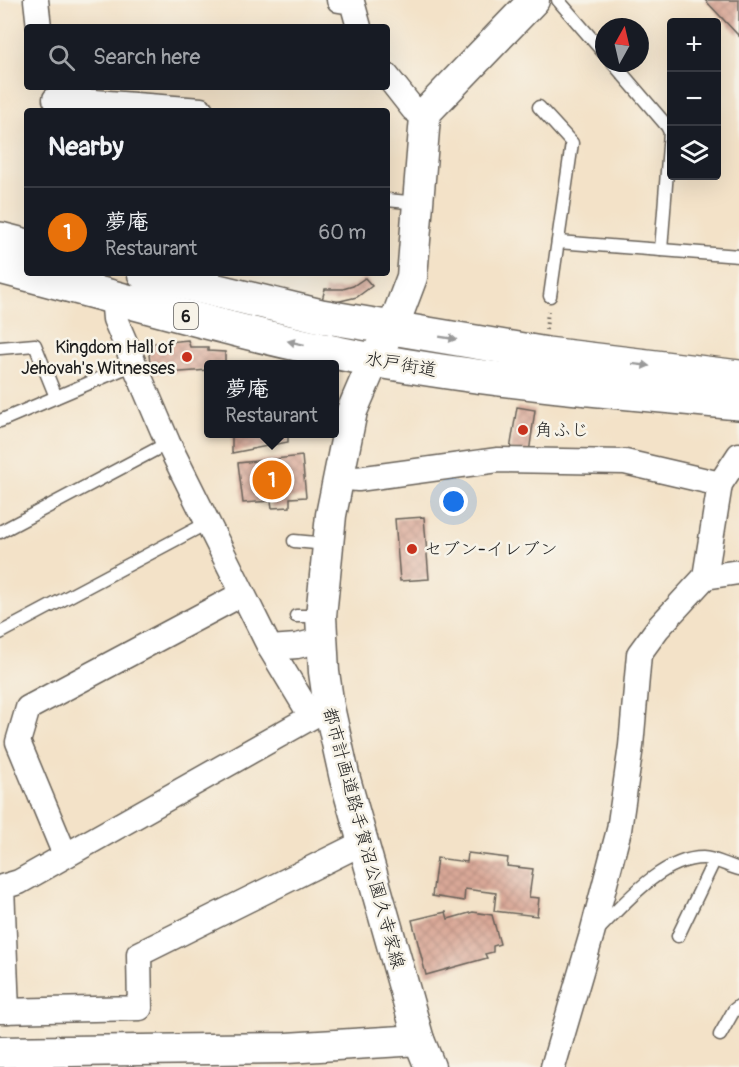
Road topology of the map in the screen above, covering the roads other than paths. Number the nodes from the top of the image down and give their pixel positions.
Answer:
1 (36, 0) edge
2 (534, 0) edge
3 (558, 0) edge
4 (348, 1) edge
5 (39, 24) edge
6 (357, 24) edge
7 (595, 43) edge
8 (621, 72) edge
9 (390, 80) edge
10 (55, 99) edge
11 (539, 107) dead end
12 (174, 108) edge
13 (425, 117) junction
14 (390, 200) edge
15 (419, 203) junction
16 (0, 239) edge
17 (558, 242) junction
18 (24, 245) edge
19 (661, 250) junction
20 (739, 256) edge
21 (0, 267) edge
22 (24, 273) edge
23 (35, 276) edge
24 (156, 276) edge
25 (113, 296) junction
26 (550, 296) road end
27 (390, 328) junction
28 (0, 348) edge
29 (374, 360) junction
30 (134, 364) junction
31 (739, 377) edge
32 (56, 397) junction
33 (739, 402) edge
34 (0, 421) edge
35 (168, 443) junction
36 (739, 455) edge
37 (337, 477) junction
38 (720, 484) junction
39 (209, 522) junction
40 (0, 532) edge
41 (294, 541) dead end
42 (327, 544) junction
43 (739, 572) edge
44 (705, 577) junction
45 (242, 594) junction
46 (313, 624) junction
47 (0, 633) edge
48 (270, 648) junction
49 (320, 712) junction
50 (362, 843) junction
51 (65, 855) junction
52 (714, 861) junction
53 (739, 869) edge
54 (1, 888) edge
55 (678, 936) dead end
56 (591, 937) junction
57 (739, 1006) edge
58 (4, 1011) edge
59 (720, 1035) dead end
60 (419, 1040) junction
61 (0, 1052) edge
62 (233, 1058) edge
63 (430, 1067) edge
64 (553, 1067) edge

1 - 5 street
2 - 13 street
3 - 7 lane
4 - 6 street
8 - 19 lane
9 - 13 street
10 - 12 street
11 - 17 lane
13 - 15 street, 都市計画道路手賀沼公園久寺家線
14 - 15 lane
15 - 27 street, 都市計画道路手賀沼公園久寺家線
16 - 18 highway
17 - 19 lane
17 - 26 lane
19 - 20 lane
21 - 22 highway, 水戸街道 / 6
23 - 25 highway, 水戸街道 / 6
24 - 27 highway, 水戸街道 / 6
29 -> 25 highway, 水戸街道 / 6
25 - 30 street
27 - 29 street, 都市計画道路手賀沼公園久寺家線
27 -> 31 highway, 水戸街道 / 6
28 - 32 lane
29 - 33 highway, 水戸街道 / 6
29 - 37 street, 都市計画道路手賀沼公園久寺家線
30 - 32 lane
30 - 35 street
32 - 34 lane
35 - 39 street
35 - 40 lane
36 - 38 street
37 - 38 street
37 - 42 street, 都市計画道路手賀沼公園久寺家線
38 - 44 street
39 - 45 street
39 - 47 lane
41 - 42 lane
42 - 46 street, 都市計画道路手賀沼公園久寺家線
43 - 44 street
44 - 56 street
45 - 48 street
45 - 51 street
46 - 48 street
46 - 49 street, 都市計画道路手賀沼公園久寺家線
48 - 49 street
49 - 50 street, 都市計画道路手賀沼公園久寺家線
49 - 51 street
50 - 58 street
50 - 60 street, 都市計画道路手賀沼公園久寺家線
51 - 54 street
52 - 53 lane
52 - 55 lane
52 - 56 lane
54 - 58 street
56 - 64 street
57 - 59 lane
60 - 62 street
60 - 63 street, 都市計画道路手賀沼公園久寺家線
61 - 62 street

